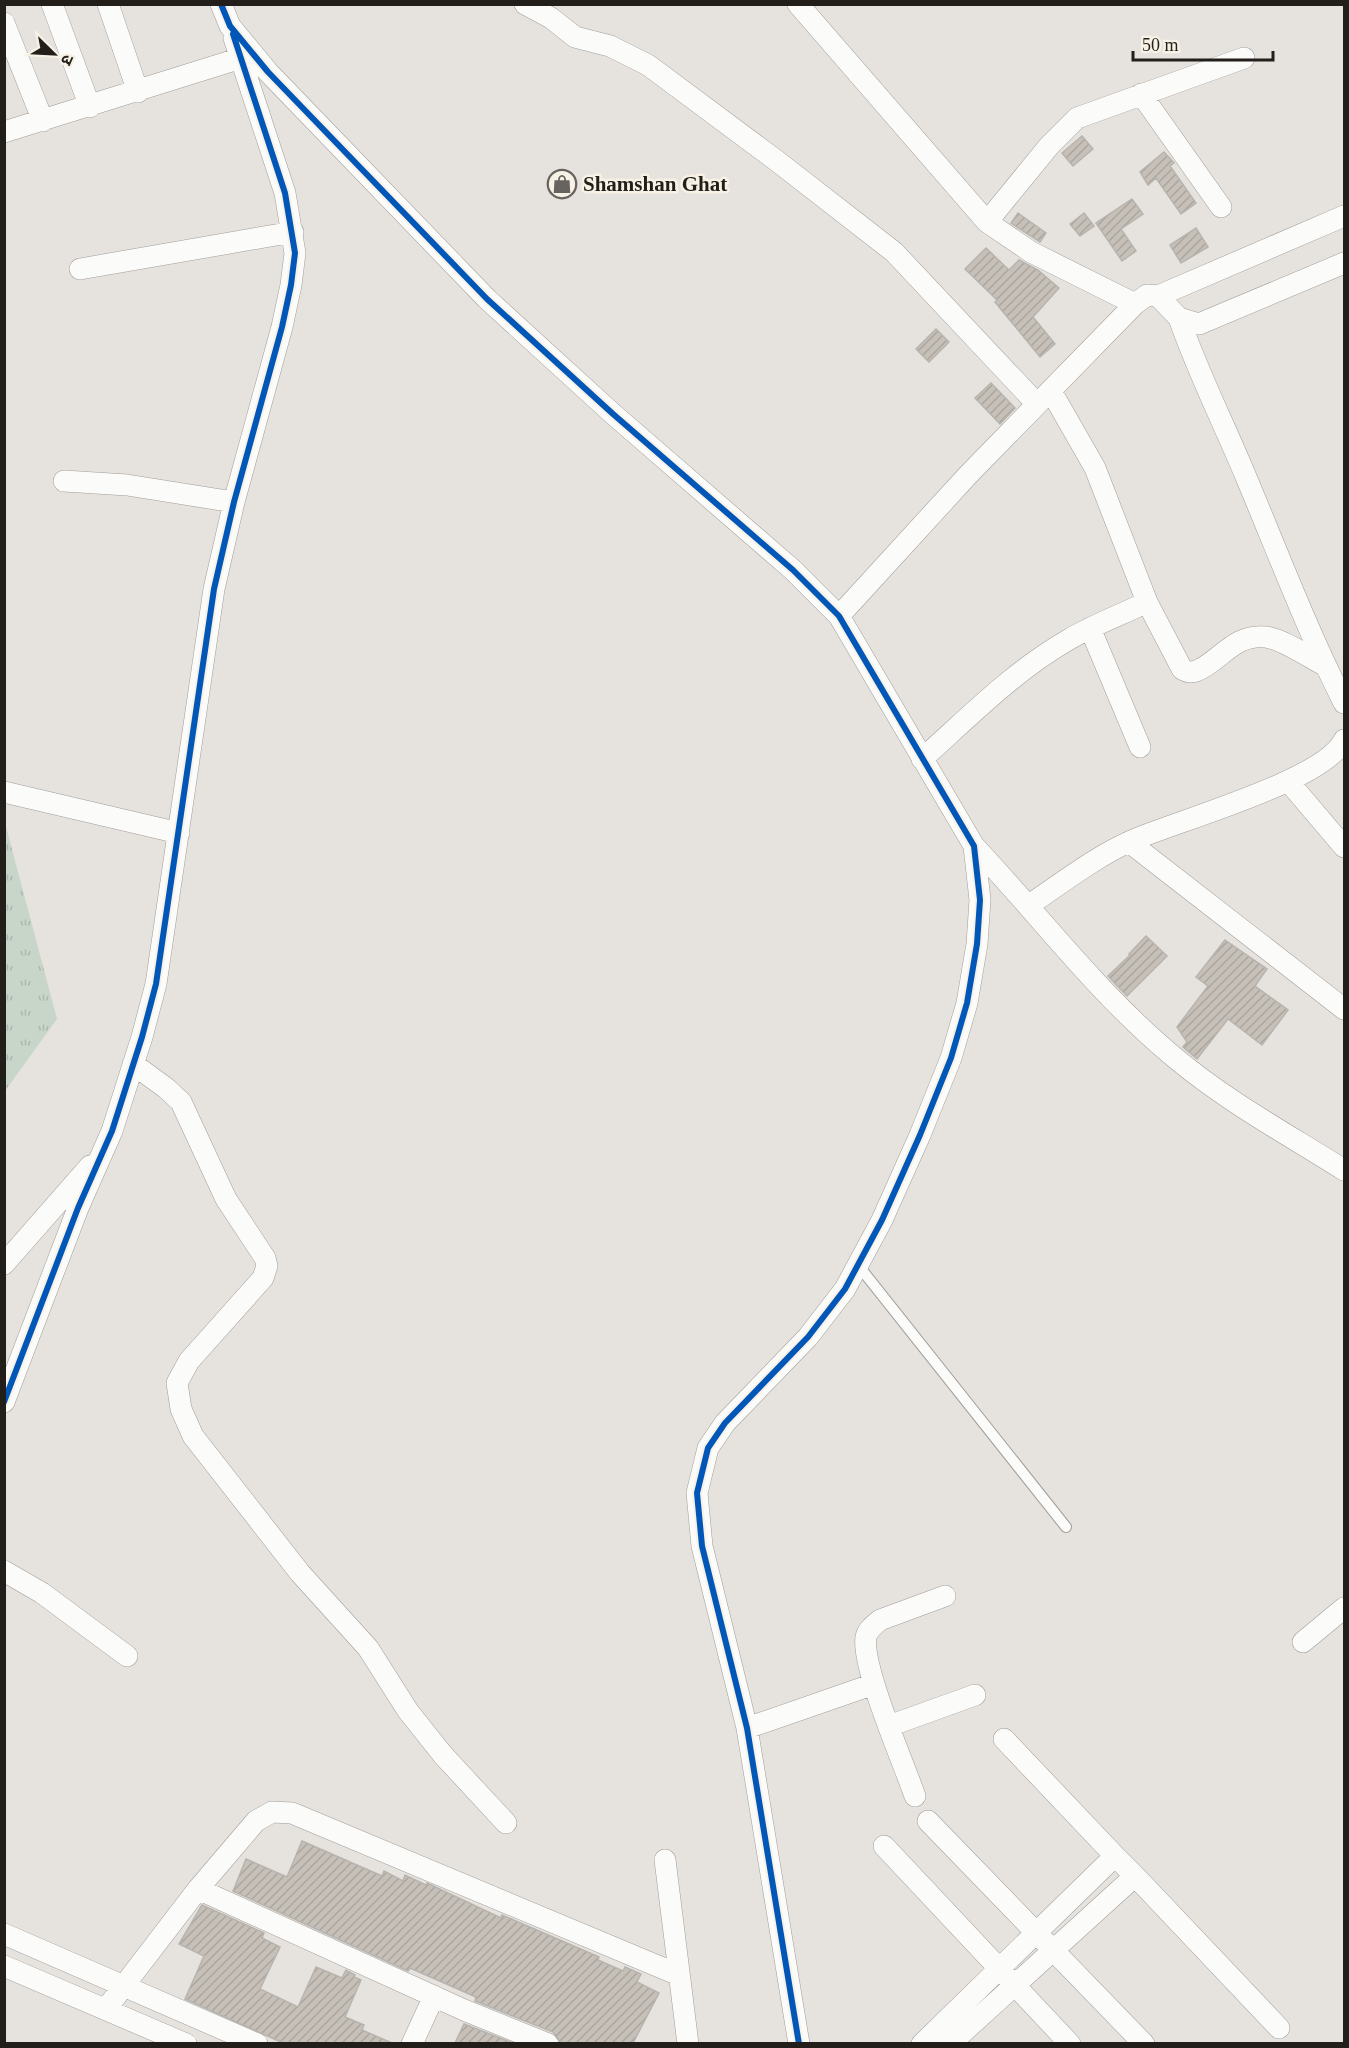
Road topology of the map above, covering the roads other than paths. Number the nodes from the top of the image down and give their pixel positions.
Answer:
1 (52, 4) edge
2 (108, 4) edge
3 (222, 4) edge
4 (525, 4) edge
5 (799, 5) edge
6 (4, 23) edge
7 (230, 26) junction
8 (241, 57) junction
9 (1244, 58) dead end
10 (138, 92) junction
11 (1141, 94) junction
12 (90, 107) junction
13 (43, 121) junction
14 (4, 132) edge
15 (1221, 207) dead end
16 (1344, 216) edge
17 (987, 222) junction
18 (293, 232) junction
19 (1344, 263) edge
20 (80, 269) dead end
21 (1158, 296) junction
22 (1135, 304) junction
23 (1179, 318) junction
24 (1044, 397) junction
25 (64, 481) dead end
26 (234, 502) junction
27 (1147, 602) junction
28 (838, 616) junction
29 (1090, 628) junction
30 (1326, 666) junction
31 (1344, 703) edge
32 (1344, 740) edge
33 (1140, 747) dead end
34 (922, 759) junction
35 (1288, 781) junction
36 (4, 792) edge
37 (179, 833) junction
38 (1129, 842) junction
39 (974, 846) junction
40 (1344, 847) edge
41 (1029, 905) junction
42 (1344, 1009) edge
43 (133, 1064) junction
44 (102, 1152) junction
45 (1344, 1170) edge
46 (4, 1264) edge
47 (858, 1265) junction
48 (4, 1402) edge
49 (1066, 1527) dead end
50 (4, 1571) edge
51 (945, 1596) dead end
52 (1341, 1618) edge
53 (1304, 1642) dead end
54 (127, 1656) dead end
55 (874, 1684) junction
56 (975, 1695) dead end
57 (889, 1726) junction
58 (747, 1728) junction
59 (1004, 1739) dead end
60 (915, 1796) dead end
61 (928, 1821) dead end
62 (506, 1823) dead end
63 (884, 1846) dead end
64 (1115, 1856) junction
65 (665, 1860) dead end
66 (1135, 1876) junction
67 (198, 1889) junction
68 (4, 1934) edge
69 (1038, 1934) junction
70 (1052, 1951) junction
71 (4, 1966) edge
72 (999, 1970) junction
73 (679, 1975) junction
74 (1014, 1985) junction
75 (124, 1986) junction
76 (434, 1996) junction
77 (106, 2009) junction
78 (1280, 2028) dead end
79 (186, 2043) edge
80 (257, 2043) edge
81 (412, 2043) edge
82 (548, 2043) edge
83 (688, 2043) edge
84 (799, 2043) edge
85 (922, 2043) edge
86 (950, 2043) edge
87 (1070, 2043) edge
88 (1144, 2043) edge

1 - 12 street
2 - 10 street
3 - 7 street
4 - 24 street
5 - 17 street
6 - 13 street
7 - 8 street
7 - 28 street
8 - 10 street
8 - 18 street
9 - 11 street
10 - 12 street
11 - 15 street
11 - 17 street
12 - 13 street
13 - 14 street
16 - 21 street
17 - 22 street
18 - 20 street
18 - 26 street
19 - 23 street
21 - 22 street
21 - 23 street
22 - 24 street
23 - 30 street
24 - 27 street
24 - 28 street
25 - 26 street
26 - 37 street
27 - 29 street
27 - 30 street
28 - 34 street
29 - 33 street
29 - 34 street
30 - 31 street
32 - 35 street
34 - 39 street
35 - 38 street
35 - 40 street
36 - 37 street
37 - 43 street
38 - 41 street
38 - 42 street
39 - 41 street
39 - 47 street
41 - 45 street
43 - 44 street
43 - 62 street
44 - 46 street
44 - 48 street
47 - 49 lane
47 - 58 street
50 - 54 street
51 - 55 street
52 - 53 street
55 - 57 street
55 - 58 street
56 - 57 street
57 - 60 street
58 - 84 street
59 - 64 street
61 - 69 street
63 - 72 street
64 - 66 street
64 - 69 street
65 - 73 street
66 - 70 street
66 - 78 street
67 - 73 street
67 - 75 street
67 - 76 street
68 - 75 street
69 - 70 street
69 - 72 street
70 - 74 street
70 - 88 street
71 - 77 street
72 - 74 street
72 - 85 street
73 - 83 street
74 - 86 street
74 - 87 street
75 - 77 street
75 - 80 street
76 - 81 street
76 - 82 street
77 - 79 street

